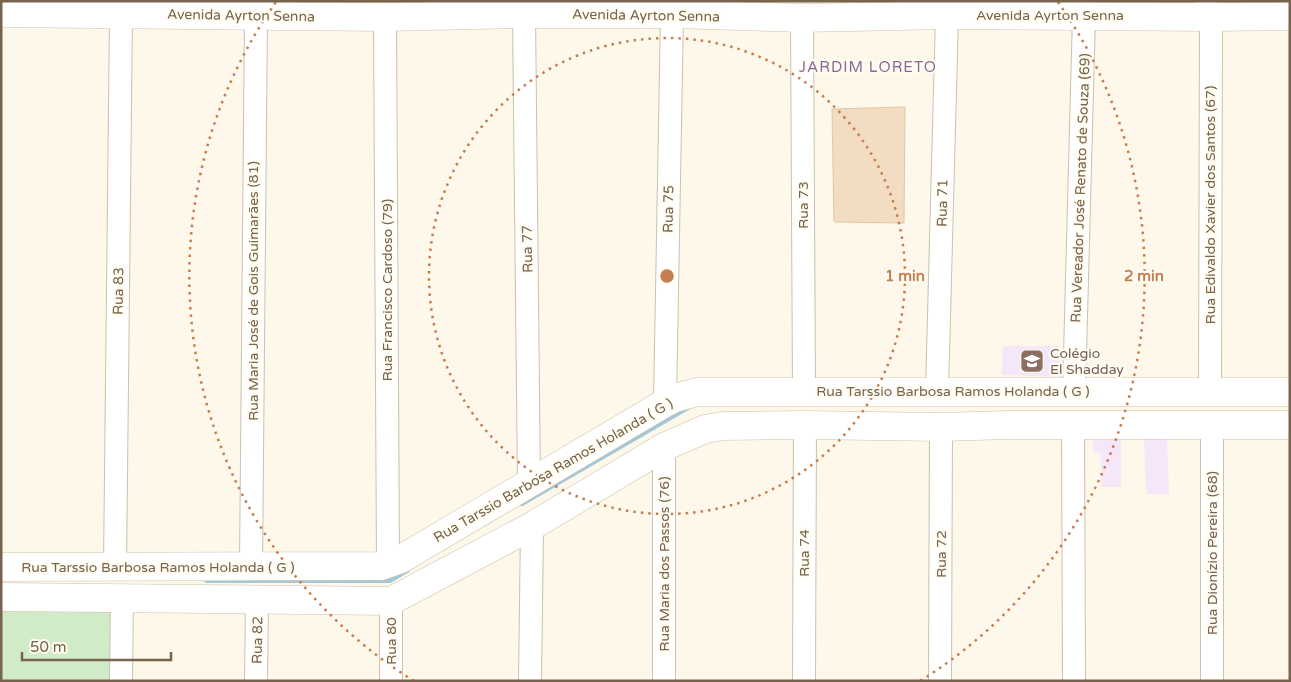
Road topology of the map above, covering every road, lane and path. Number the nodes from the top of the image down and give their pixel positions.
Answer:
1 (45, 7) edge
2 (584, 8) edge
3 (759, 9) edge
4 (1208, 9) edge
5 (137, 10) edge
6 (1, 13) edge
7 (524, 14) junction
8 (672, 14) junction
9 (256, 15) junction
10 (946, 15) junction
11 (1084, 15) junction
12 (1290, 16) edge
13 (385, 17) junction
14 (802, 18) junction
15 (804, 391) junction
16 (937, 391) junction
17 (1009, 392) junction
18 (1074, 392) junction
19 (1210, 392) junction
20 (1290, 392) edge
21 (665, 403) junction
22 (804, 425) junction
23 (1009, 425) junction
24 (1073, 425) junction
25 (1212, 425) junction
26 (1290, 425) edge
27 (942, 428) junction
28 (664, 447) junction
29 (529, 485) junction
30 (532, 526) junction
31 (388, 564) junction
32 (1, 567) edge
33 (115, 567) junction
34 (251, 567) junction
35 (1, 597) edge
36 (122, 598) junction
37 (257, 599) junction
38 (391, 600) junction
39 (121, 681) edge
40 (256, 681) edge
41 (392, 681) edge
42 (530, 681) edge
43 (664, 681) edge
44 (804, 681) edge
45 (940, 681) edge
46 (1074, 681) edge
47 (1212, 681) edge

1 - 5 street, Avenida Ayrton Senna
1 - 6 street, Avenida Ayrton Senna
2 - 7 street, Avenida Ayrton Senna
2 - 8 street, Avenida Ayrton Senna
3 - 8 street, Avenida Ayrton Senna
3 - 14 street, Avenida Ayrton Senna
4 - 11 street, Avenida Ayrton Senna
4 - 12 street, Avenida Ayrton Senna
4 - 19 street, Rua Edivaldo Xavier dos Santos (67)
5 - 9 street, Avenida Ayrton Senna
5 - 33 street, Rua 83
7 - 13 street, Avenida Ayrton Senna
7 - 29 street, Rua 77
8 - 21 street, Rua 75
9 - 13 street, Avenida Ayrton Senna
9 - 34 street, Rua Maria José de Gois Guimarães (81)
10 - 11 street, Avenida Ayrton Senna
10 - 14 street, Avenida Ayrton Senna
10 - 16 street, Rua 71
11 - 18 street, Rua Vereador José Renato de Souza (69)
13 - 31 street, Rua Francisco Cardoso (79)
14 - 15 street, Rua 73
15 - 16 street, Rua Tarssio Barbosa Ramos Holanda ( G )
15 - 21 street, Rua Tarssio Barbosa Ramos Holanda ( G )
16 - 17 street, Rua Tarssio Barbosa Ramos Holanda ( G )
17 - 18 street, Rua Tarssio Barbosa Ramos Holanda ( G )
17 - 23 street
18 - 19 street, Rua Tarssio Barbosa Ramos Holanda ( G )
19 - 20 street, Rua Tarssio Barbosa Ramos Holanda ( G )
21 - 29 street, Rua Tarssio Barbosa Ramos Holanda ( G )
22 - 27 street
22 - 28 street
22 - 44 street, Rua 74
23 - 24 street
23 - 27 street
24 - 25 street
24 - 46 street
25 - 26 street
25 - 47 street, Rua Dionízio Pereira (68)
27 - 45 street, Rua 72
28 - 30 street
28 - 43 street, Rua Maria dos Passos (76)
29 - 31 street, Rua Tarssio Barbosa Ramos Holanda ( G )
30 - 38 street
30 - 42 street
31 - 34 street, Rua Tarssio Barbosa Ramos Holanda ( G )
32 - 33 street, Rua Tarssio Barbosa Ramos Holanda ( G )
33 - 34 street, Rua Tarssio Barbosa Ramos Holanda ( G )
35 - 36 street
36 - 37 street
36 - 39 street
37 - 38 street
37 - 40 street, Rua 82
38 - 41 street, Rua 80

